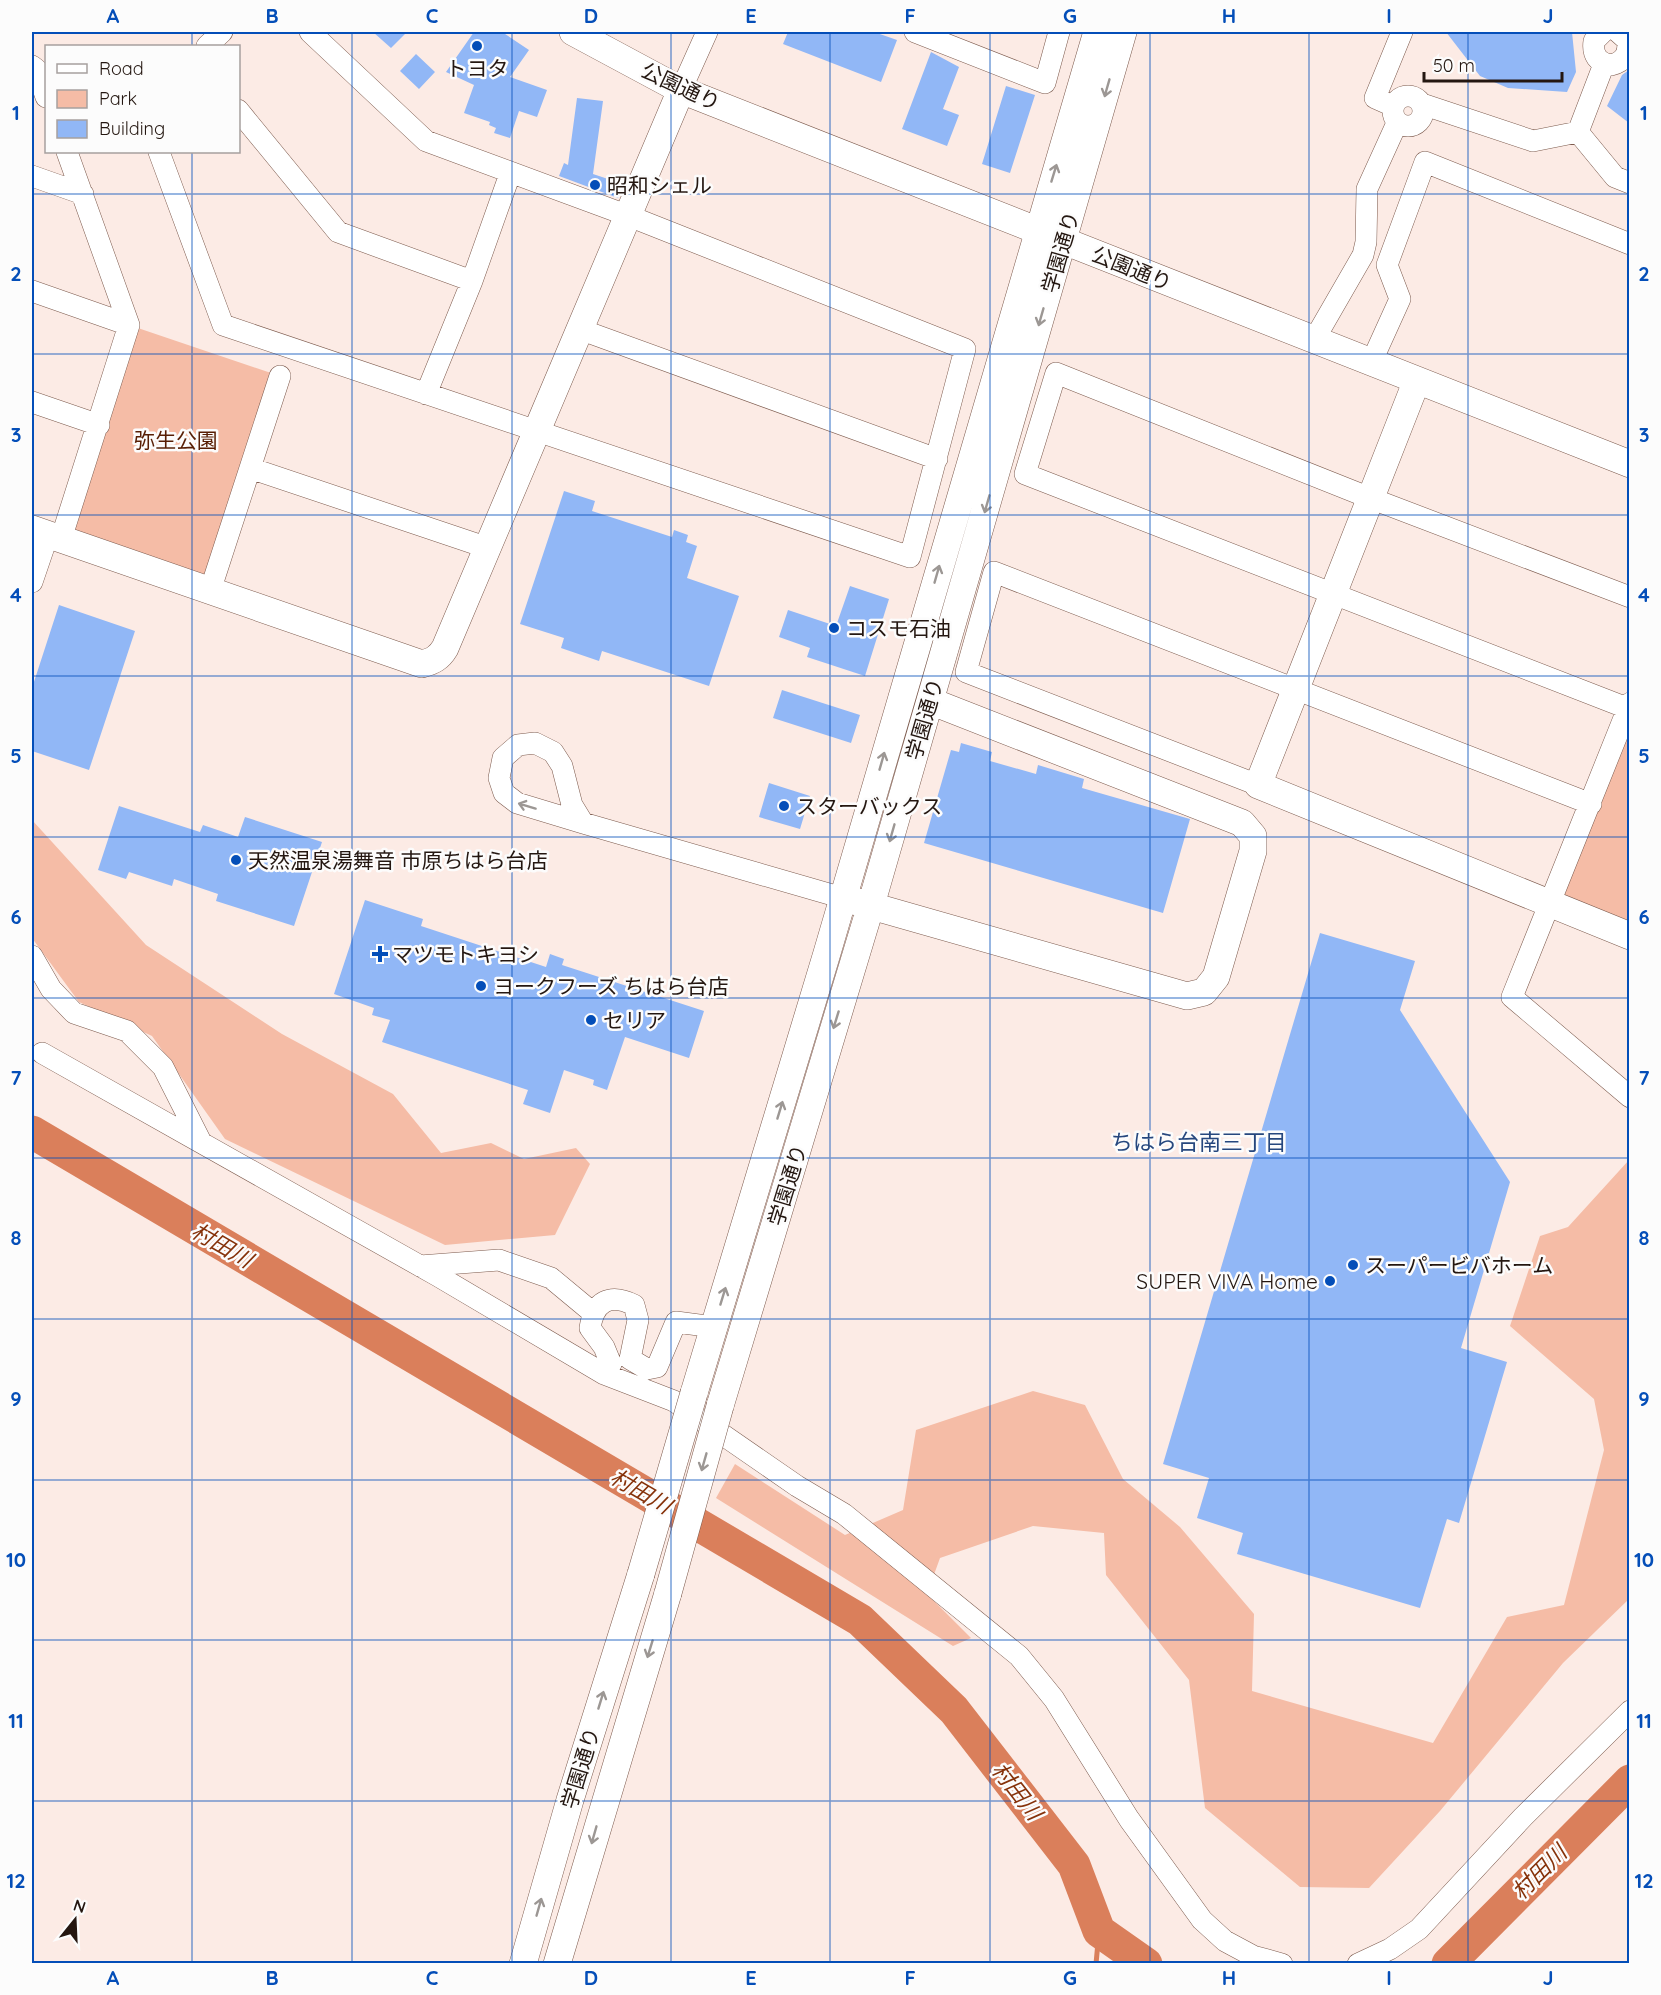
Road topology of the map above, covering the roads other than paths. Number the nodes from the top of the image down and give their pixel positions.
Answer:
1 (222, 32) edge
2 (310, 32) edge
3 (573, 32) edge
4 (707, 32) edge
5 (915, 32) edge
6 (1059, 32) edge
7 (1097, 32) edge
8 (1123, 32) edge
9 (1402, 32) edge
10 (1603, 32) edge
11 (1618, 32) edge
12 (208, 45) edge
13 (1604, 64) junction
14 (32, 66) edge
15 (681, 90) junction
16 (45, 94) edge
17 (240, 112) edge
18 (1395, 114) junction
19 (1578, 132) junction
20 (67, 153) edge
21 (159, 153) edge
22 (510, 174) junction
23 (32, 176) edge
24 (1629, 183) edge
25 (83, 194) junction
26 (629, 216) junction
27 (1038, 230) junction
28 (1063, 241) junction
29 (1629, 244) edge
30 (472, 281) junction
31 (32, 291) edge
32 (129, 325) junction
33 (579, 329) junction
34 (1314, 340) junction
35 (1371, 363) junction
36 (280, 376) dead end
37 (1417, 380) junction
38 (426, 394) junction
39 (32, 402) edge
40 (99, 425) junction
41 (537, 431) junction
42 (937, 459) junction
43 (1629, 464) edge
44 (250, 468) junction
45 (1370, 498) junction
46 (47, 534) edge
47 (488, 548) junction
48 (32, 582) edge
49 (210, 591) junction
50 (1333, 593) junction
51 (1629, 597) edge
52 (1296, 688) junction
53 (930, 701) junction
54 (1628, 706) edge
55 (1258, 785) junction
56 (1591, 804) junction
57 (583, 823) dead end
58 (843, 897) junction
59 (871, 905) junction
60 (1551, 905) junction
61 (1629, 936) edge
62 (32, 956) edge
63 (42, 1053) dead end
64 (1629, 1097) edge
65 (201, 1142) junction
66 (420, 1266) junction
67 (592, 1312) junction
68 (714, 1327) junction
69 (604, 1374) junction
70 (1629, 1710) edge
71 (523, 1964) edge
72 (557, 1964) edge
73 (1282, 1964) edge
74 (1358, 1964) edge

1 - 12 street
2 - 22 street
3 - 15 street, 公園通り
4 - 15 street
5 - 6 street
27 -> 7 street, 学園通り
8 -> 28 street, 学園通り
9 - 18 street
10 - 13 street
11 - 13 street
13 - 19 street
14 - 16 street
15 - 26 street
15 - 27 street, 公園通り
17 - 30 street
18 - 19 street
18 - 34 street
19 - 24 street
20 - 25 street
21 - 38 street
22 - 26 street
22 - 30 street
23 - 25 street
25 - 32 street
26 - 33 street
26 - 42 street
27 - 28 street, 公園通り
58 -> 27 street, 学園通り
28 - 34 street, 公園通り
28 -> 53 street, 学園通り
29 - 35 street
30 - 38 street
31 - 32 street
32 - 40 street
33 - 41 street
33 - 42 street
34 - 35 street, 公園通り
35 - 37 street, 公園通り
36 - 44 street
37 - 43 street, 公園通り
37 - 45 street
38 - 41 street
39 - 40 street
40 - 46 street
41 - 42 street
41 - 47 street
44 - 47 street
44 - 49 street
45 - 50 street
45 - 50 street
45 - 51 street
46 - 48 street
46 - 49 street
47 - 49 street
50 - 52 street
50 - 54 street
52 - 55 street
52 - 55 street
52 - 56 street
53 -> 59 street, 学園通り
53 - 59 street
54 - 56 street
55 - 60 street
56 - 60 street
57 - 58 street
58 - 59 street
68 -> 58 street, 学園通り
59 -> 72 street, 学園通り, bridge
60 - 61 street
60 - 64 street
62 - 65 street
63 - 65 street
65 - 66 street
66 - 67 street
66 - 69 street
67 - 68 street
67 - 69 street
71 -> 68 street, 学園通り, bridge
69 - 73 street
70 - 74 street

